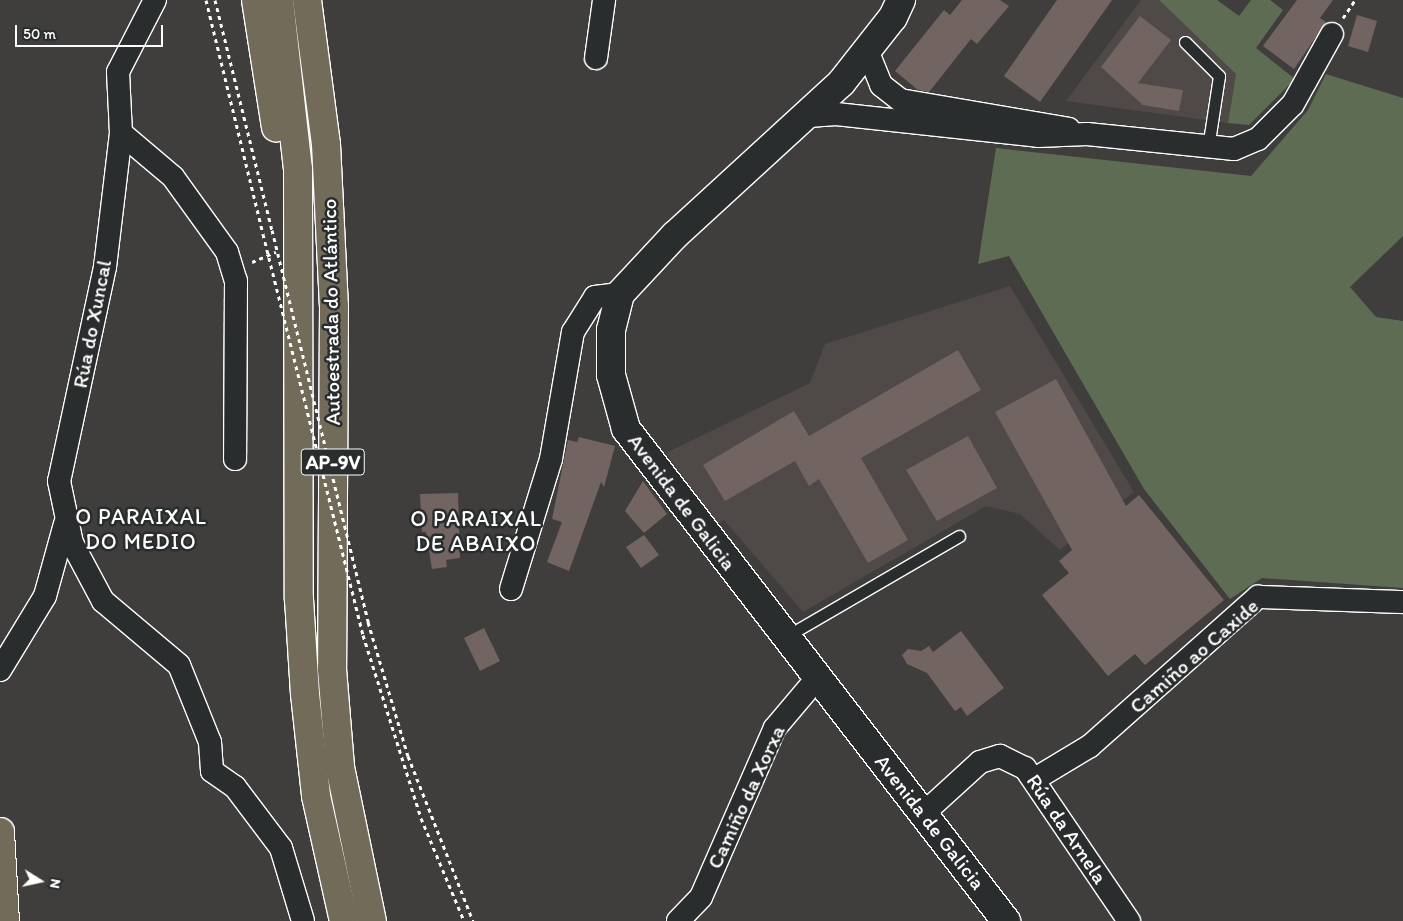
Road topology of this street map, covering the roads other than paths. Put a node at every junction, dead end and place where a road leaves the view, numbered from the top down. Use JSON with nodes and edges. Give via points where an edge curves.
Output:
{"nodes":[{"id":1,"x":155,"y":0,"type":"edge"},
{"id":2,"x":256,"y":0,"type":"edge"},
{"id":3,"x":279,"y":0,"type":"edge"},
{"id":4,"x":307,"y":0,"type":"edge"},
{"id":5,"x":327,"y":0,"type":"edge"},
{"id":6,"x":604,"y":0,"type":"edge"},
{"id":7,"x":902,"y":6,"type":"edge"},
{"id":8,"x":1332,"y":34,"type":"dead end"},
{"id":9,"x":1185,"y":42,"type":"dead end"},
{"id":10,"x":867,"y":50,"type":"junction"},
{"id":11,"x":596,"y":58,"type":"dead end"},
{"id":12,"x":809,"y":116,"type":"junction"},
{"id":13,"x":122,"y":133,"type":"junction"},
{"id":14,"x":1087,"y":134,"type":"junction"},
{"id":15,"x":326,"y":144,"type":"junction"},
{"id":16,"x":1208,"y":148,"type":"junction"},
{"id":17,"x":620,"y":294,"type":"junction"},
{"id":18,"x":300,"y":304,"type":"junction"},
{"id":19,"x":235,"y":459,"type":"dead end"},
{"id":20,"x":66,"y":513,"type":"junction"},
{"id":21,"x":960,"y":536,"type":"dead end"},
{"id":22,"x":511,"y":590,"type":"dead end"},
{"id":23,"x":1403,"y":602,"type":"edge"},
{"id":24,"x":787,"y":636,"type":"junction"},
{"id":25,"x":0,"y":670,"type":"edge"},
{"id":26,"x":818,"y":676,"type":"junction"},
{"id":27,"x":1036,"y":779,"type":"junction"},
{"id":28,"x":923,"y":814,"type":"junction"},
{"id":29,"x":0,"y":832,"type":"edge"},
{"id":30,"x":5,"y":921,"type":"edge"},
{"id":31,"x":303,"y":921,"type":"edge"},
{"id":32,"x":344,"y":921,"type":"edge"},
{"id":33,"x":372,"y":921,"type":"edge"},
{"id":34,"x":678,"y":921,"type":"edge"},
{"id":35,"x":1006,"y":921,"type":"edge"},
{"id":36,"x":1129,"y":921,"type":"edge"}],
"edges":[{"from":1,"to":13,"type":"street","name":"Rúa do Xuncal","via":[[118,72]]},
{"from":2,"to":18,"type":"highway","number":"AP-9V"},
{"from":3,"to":18,"type":"highway","name":"Autoestrada do Atlántico","number":"AP-9V","via":[[298,169]]},
{"from":4,"to":15,"type":"highway","name":"Autoestrada do Atlántico","number":"AP-9V"},
{"from":5,"to":15,"type":"highway","number":"AP-9V","via":[[331,50]]},
{"from":6,"to":11,"type":"street"},
{"from":7,"to":10,"type":"main road","name":"Avenida de Galicia"},
{"from":8,"to":16,"type":"street","via":[[1293,104],[1258,140],[1234,149]]},
{"from":9,"to":16,"type":"lane","via":[[1219,76]]},
{"from":10,"to":12,"type":"main road","name":"Avenida de Galicia"},
{"from":10,"to":14,"type":"street","via":[[881,85],[900,100],[1041,121]]},
{"from":12,"to":14,"type":"street","via":[[836,114],[1038,136]]},
{"from":12,"to":17,"type":"main road","name":"Avenida de Galicia","via":[[674,234]]},
{"from":13,"to":19,"type":"street","via":[[173,177],[228,252],[236,281]]},
{"from":13,"to":20,"type":"street","name":"Rúa do Xuncal","via":[[104,267],[59,481]]},
{"from":14,"to":16,"type":"street"},
{"from":15,"to":33,"type":"highway","name":"Autoestrada do Atlántico","number":"AP-9V","via":[[334,306],[332,669],[340,768]]},
{"from":17,"to":22,"type":"street","via":[[595,298],[573,332],[551,459]]},
{"from":17,"to":24,"type":"main road","name":"Avenida de Galicia","via":[[611,330],[612,375],[626,429]]},
{"from":18,"to":32,"type":"highway","name":"Autoestrada do Atlántico","number":"AP-9V","via":[[298,599],[316,796]]},
{"from":20,"to":25,"type":"street","name":"Rúa do Xuncal","via":[[54,574]]},
{"from":20,"to":31,"type":"street","name":"Rúa do Xuncal","via":[[72,543],[102,601],[178,665],[210,742],[212,771],[235,787],[281,848]]},
{"from":21,"to":24,"type":"lane"},
{"from":23,"to":27,"type":"street","name":"Camiño ao Caxide","via":[[1258,597],[1090,746]]},
{"from":24,"to":26,"type":"main road","name":"Avenida de Galicia"},
{"from":26,"to":28,"type":"main road","name":"Avenida de Galicia"},
{"from":26,"to":34,"type":"street","name":"Camiño da Xorxa","via":[[775,728],[701,897]]},
{"from":27,"to":28,"type":"street","name":"Rúa da Arnela","via":[[1000,756],[980,762]]},
{"from":27,"to":36,"type":"street","name":"Rúa da Arnela"},
{"from":28,"to":35,"type":"main road","name":"Avenida de Galicia"},
{"from":29,"to":30,"type":"highway"}]}
